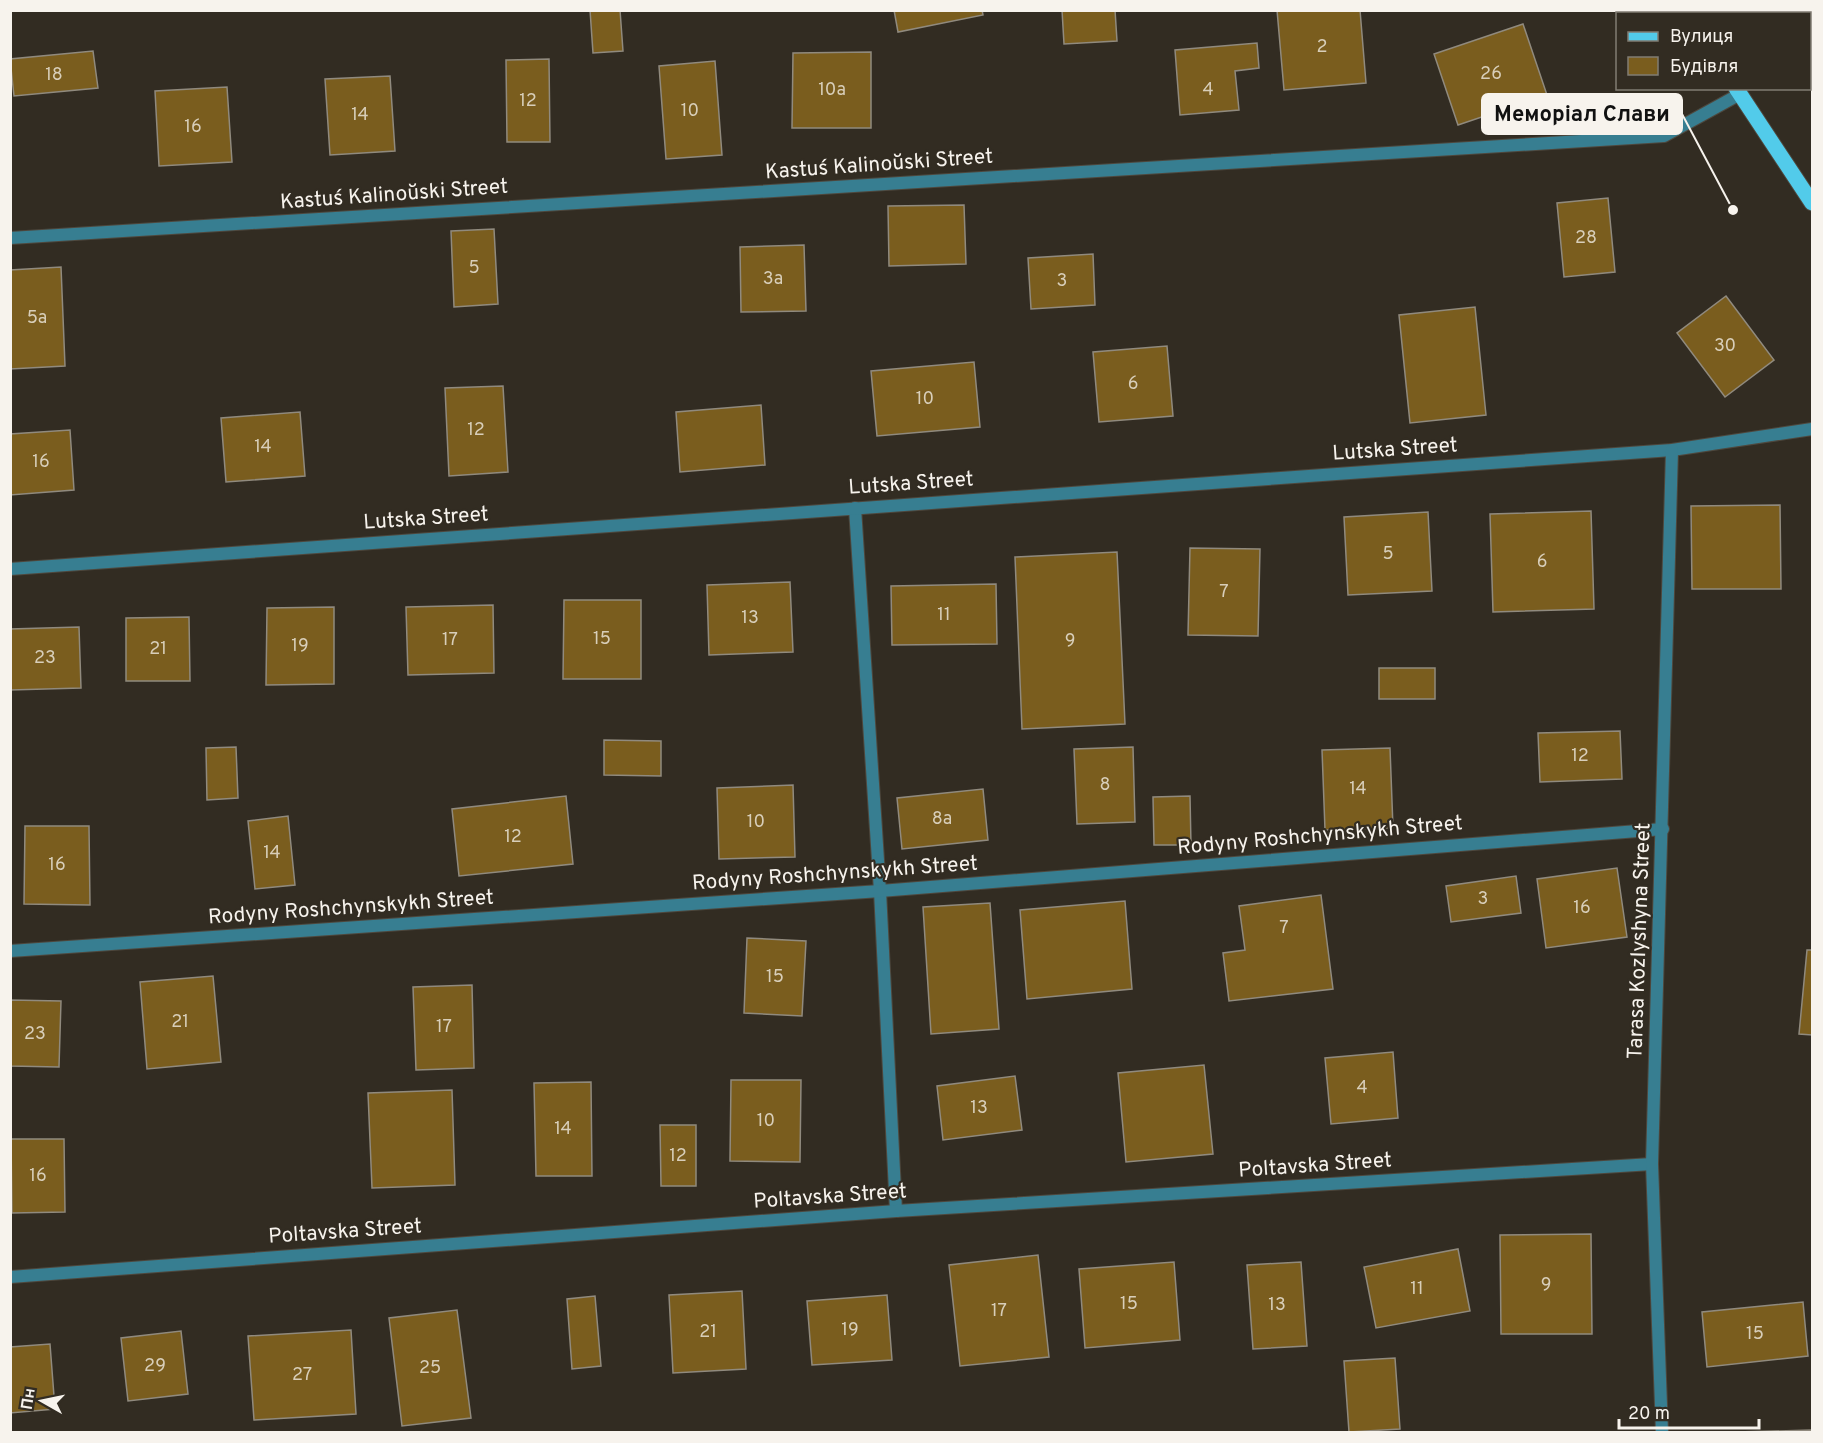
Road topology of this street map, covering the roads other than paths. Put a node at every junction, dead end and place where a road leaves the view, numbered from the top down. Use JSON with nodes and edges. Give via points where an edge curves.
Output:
{"nodes":[{"id":1,"x":1738,"y":91,"type":"edge"},
{"id":2,"x":1812,"y":203,"type":"edge"},
{"id":3,"x":10,"y":238,"type":"edge"},
{"id":4,"x":1812,"y":429,"type":"edge"},
{"id":5,"x":1672,"y":450,"type":"junction"},
{"id":6,"x":855,"y":508,"type":"junction"},
{"id":7,"x":10,"y":569,"type":"edge"},
{"id":8,"x":1663,"y":829,"type":"junction"},
{"id":9,"x":880,"y":891,"type":"junction"},
{"id":10,"x":10,"y":951,"type":"edge"},
{"id":11,"x":1652,"y":1164,"type":"junction"},
{"id":12,"x":896,"y":1211,"type":"junction"},
{"id":13,"x":10,"y":1277,"type":"edge"},
{"id":14,"x":1662,"y":1432,"type":"edge"}],
"edges":[{"from":1,"to":2,"type":"main road"},
{"from":1,"to":3,"type":"street","name":"Kastuś Kalinoŭski Street","via":[[1665,136]]},
{"from":4,"to":5,"type":"street","name":"Lutska Street"},
{"from":5,"to":6,"type":"street","name":"Lutska Street"},
{"from":5,"to":8,"type":"street","name":"Tarasa Kozlyshyna Street"},
{"from":6,"to":7,"type":"street","name":"Lutska Street"},
{"from":6,"to":9,"type":"street"},
{"from":8,"to":9,"type":"street","name":"Rodyny Roshchynskykh Street"},
{"from":8,"to":11,"type":"street","name":"Tarasa Kozlyshyna Street"},
{"from":9,"to":10,"type":"street","name":"Rodyny Roshchynskykh Street"},
{"from":9,"to":12,"type":"street"},
{"from":11,"to":12,"type":"street","name":"Poltavska Street"},
{"from":11,"to":14,"type":"street","name":"Tarasa Kozlyshyna Street"},
{"from":12,"to":13,"type":"street","name":"Poltavska Street"}]}
